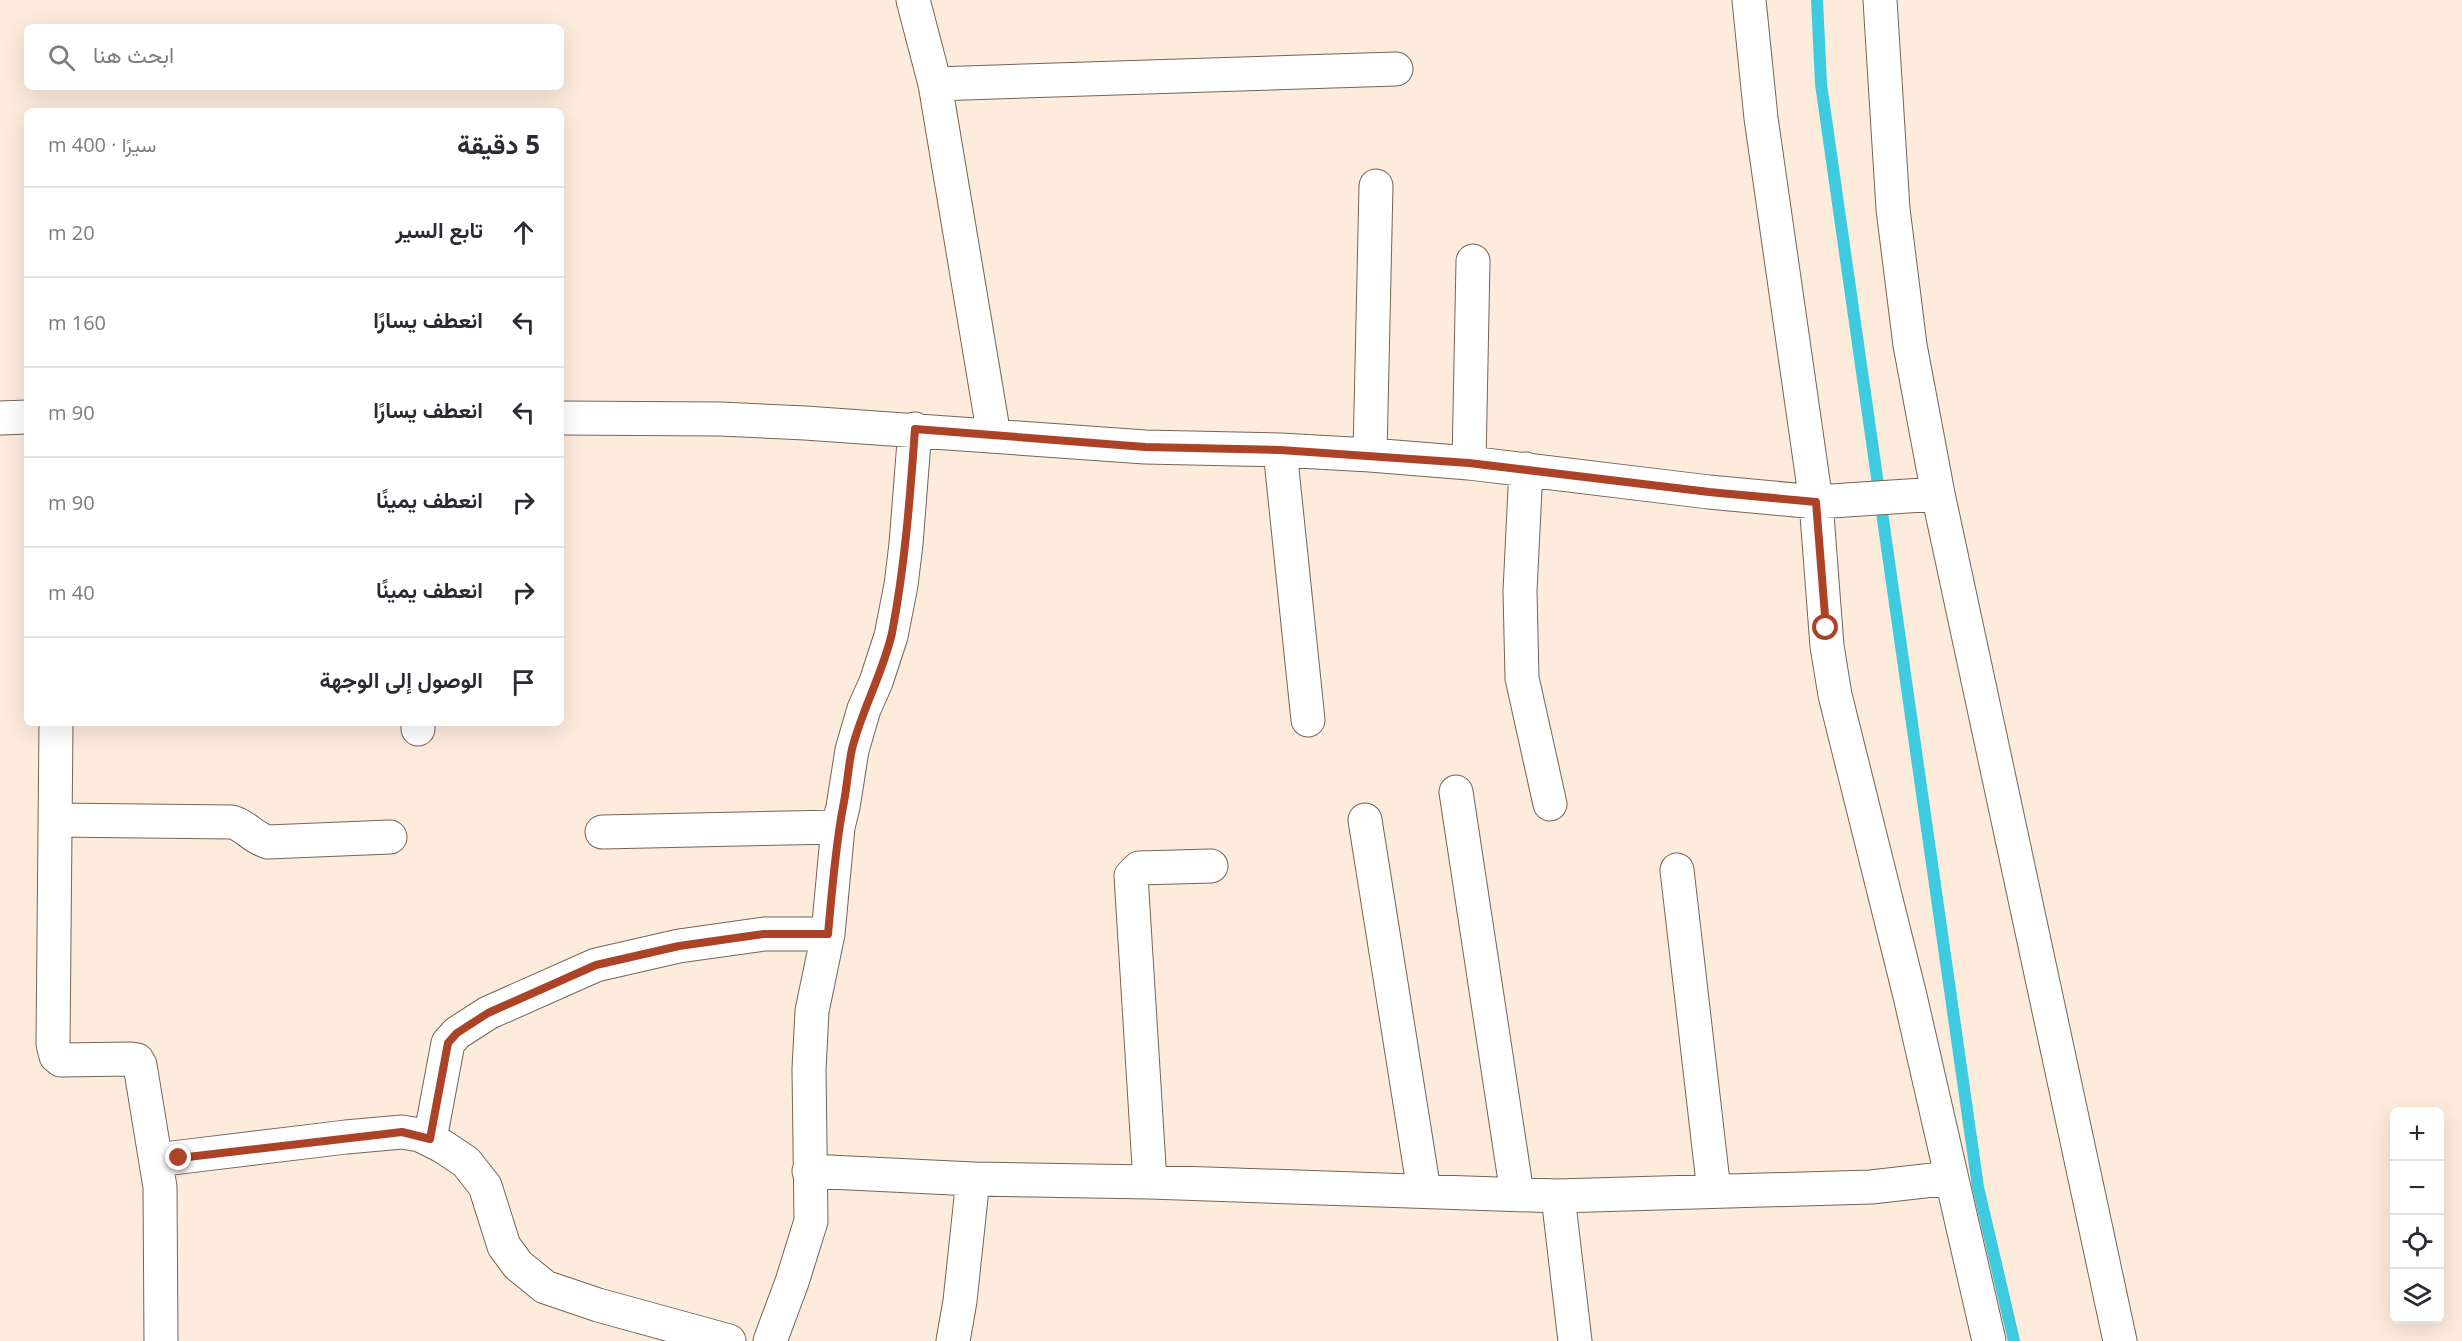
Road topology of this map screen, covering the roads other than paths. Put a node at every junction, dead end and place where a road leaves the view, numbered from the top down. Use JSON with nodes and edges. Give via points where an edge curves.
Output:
{"nodes":[{"id":1,"x":913,"y":0,"type":"edge"},
{"id":2,"x":1749,"y":0,"type":"edge"},
{"id":3,"x":1880,"y":0,"type":"edge"},
{"id":4,"x":1396,"y":69,"type":"dead end"},
{"id":5,"x":935,"y":84,"type":"junction"},
{"id":6,"x":1376,"y":186,"type":"dead end"},
{"id":7,"x":1473,"y":261,"type":"dead end"},
{"id":8,"x":24,"y":417,"type":"edge"},
{"id":9,"x":0,"y":418,"type":"edge"},
{"id":10,"x":564,"y":418,"type":"edge"},
{"id":11,"x":915,"y":429,"type":"junction"},
{"id":12,"x":994,"y":436,"type":"junction"},
{"id":13,"x":1280,"y":450,"type":"junction"},
{"id":14,"x":1370,"y":455,"type":"junction"},
{"id":15,"x":1469,"y":463,"type":"junction"},
{"id":16,"x":1526,"y":469,"type":"junction"},
{"id":17,"x":1927,"y":494,"type":"junction"},
{"id":18,"x":1823,"y":502,"type":"junction"},
{"id":19,"x":1308,"y":720,"type":"dead end"},
{"id":20,"x":56,"y":726,"type":"edge"},
{"id":21,"x":1456,"y":792,"type":"dead end"},
{"id":22,"x":1550,"y":804,"type":"dead end"},
{"id":23,"x":55,"y":820,"type":"junction"},
{"id":24,"x":1365,"y":820,"type":"dead end"},
{"id":25,"x":838,"y":827,"type":"junction"},
{"id":26,"x":602,"y":832,"type":"dead end"},
{"id":27,"x":390,"y":837,"type":"dead end"},
{"id":28,"x":1211,"y":866,"type":"dead end"},
{"id":29,"x":1677,"y":870,"type":"dead end"},
{"id":30,"x":828,"y":934,"type":"junction"},
{"id":31,"x":430,"y":1139,"type":"junction"},
{"id":32,"x":156,"y":1160,"type":"junction"},
{"id":33,"x":809,"y":1171,"type":"junction"},
{"id":34,"x":1951,"y":1178,"type":"junction"},
{"id":35,"x":973,"y":1179,"type":"junction"},
{"id":36,"x":1150,"y":1182,"type":"junction"},
{"id":37,"x":1424,"y":1191,"type":"junction"},
{"id":38,"x":1714,"y":1191,"type":"junction"},
{"id":39,"x":1517,"y":1194,"type":"junction"},
{"id":40,"x":1558,"y":1196,"type":"junction"},
{"id":41,"x":161,"y":1341,"type":"edge"},
{"id":42,"x":729,"y":1341,"type":"edge"},
{"id":43,"x":770,"y":1341,"type":"edge"},
{"id":44,"x":953,"y":1341,"type":"edge"},
{"id":45,"x":1575,"y":1341,"type":"edge"},
{"id":46,"x":1989,"y":1341,"type":"edge"},
{"id":47,"x":2120,"y":1341,"type":"edge"}],
"edges":[{"from":1,"to":5,"type":"street"},
{"from":2,"to":18,"type":"street","via":[[1761,118]]},
{"from":3,"to":17,"type":"street","via":[[1893,210]]},
{"from":4,"to":5,"type":"street"},
{"from":5,"to":12,"type":"street"},
{"from":6,"to":14,"type":"street"},
{"from":7,"to":15,"type":"street"},
{"from":8,"to":9,"type":"street"},
{"from":10,"to":11,"type":"street","via":[[720,419]]},
{"from":11,"to":12,"type":"street"},
{"from":11,"to":25,"type":"street","via":[[901,585],[891,636],[852,750]]},
{"from":12,"to":13,"type":"street","via":[[1145,447]]},
{"from":13,"to":14,"type":"street"},
{"from":13,"to":19,"type":"street"},
{"from":14,"to":15,"type":"street"},
{"from":15,"to":16,"type":"street"},
{"from":16,"to":18,"type":"street"},
{"from":16,"to":22,"type":"street","via":[[1520,591],[1522,678]]},
{"from":17,"to":18,"type":"street"},
{"from":17,"to":47,"type":"street"},
{"from":18,"to":34,"type":"street","via":[[1827,646],[1835,695]]},
{"from":20,"to":23,"type":"street"},
{"from":21,"to":39,"type":"street"},
{"from":23,"to":27,"type":"street","via":[[237,822],[253,836],[268,842]]},
{"from":23,"to":32,"type":"street","via":[[52,998],[56,1056],[67,1061],[137,1060]]},
{"from":24,"to":37,"type":"street"},
{"from":25,"to":26,"type":"street"},
{"from":25,"to":30,"type":"street"},
{"from":28,"to":36,"type":"street","via":[[1139,868],[1131,876]]},
{"from":29,"to":38,"type":"street"},
{"from":30,"to":31,"type":"street","via":[[764,934],[596,965],[488,1013],[448,1043]]},
{"from":30,"to":33,"type":"street","via":[[812,1011]]},
{"from":31,"to":32,"type":"street","via":[[402,1132]]},
{"from":31,"to":42,"type":"street","via":[[466,1162],[485,1186],[504,1246],[518,1265],[544,1287]]},
{"from":32,"to":41,"type":"street","via":[[160,1187]]},
{"from":33,"to":35,"type":"street"},
{"from":33,"to":43,"type":"street","via":[[811,1221]]},
{"from":34,"to":38,"type":"street","via":[[1871,1187]]},
{"from":34,"to":46,"type":"street"},
{"from":35,"to":36,"type":"street"},
{"from":35,"to":44,"type":"street"},
{"from":36,"to":37,"type":"street"},
{"from":37,"to":39,"type":"street"},
{"from":38,"to":40,"type":"street"},
{"from":39,"to":40,"type":"street"},
{"from":40,"to":45,"type":"street"}]}
